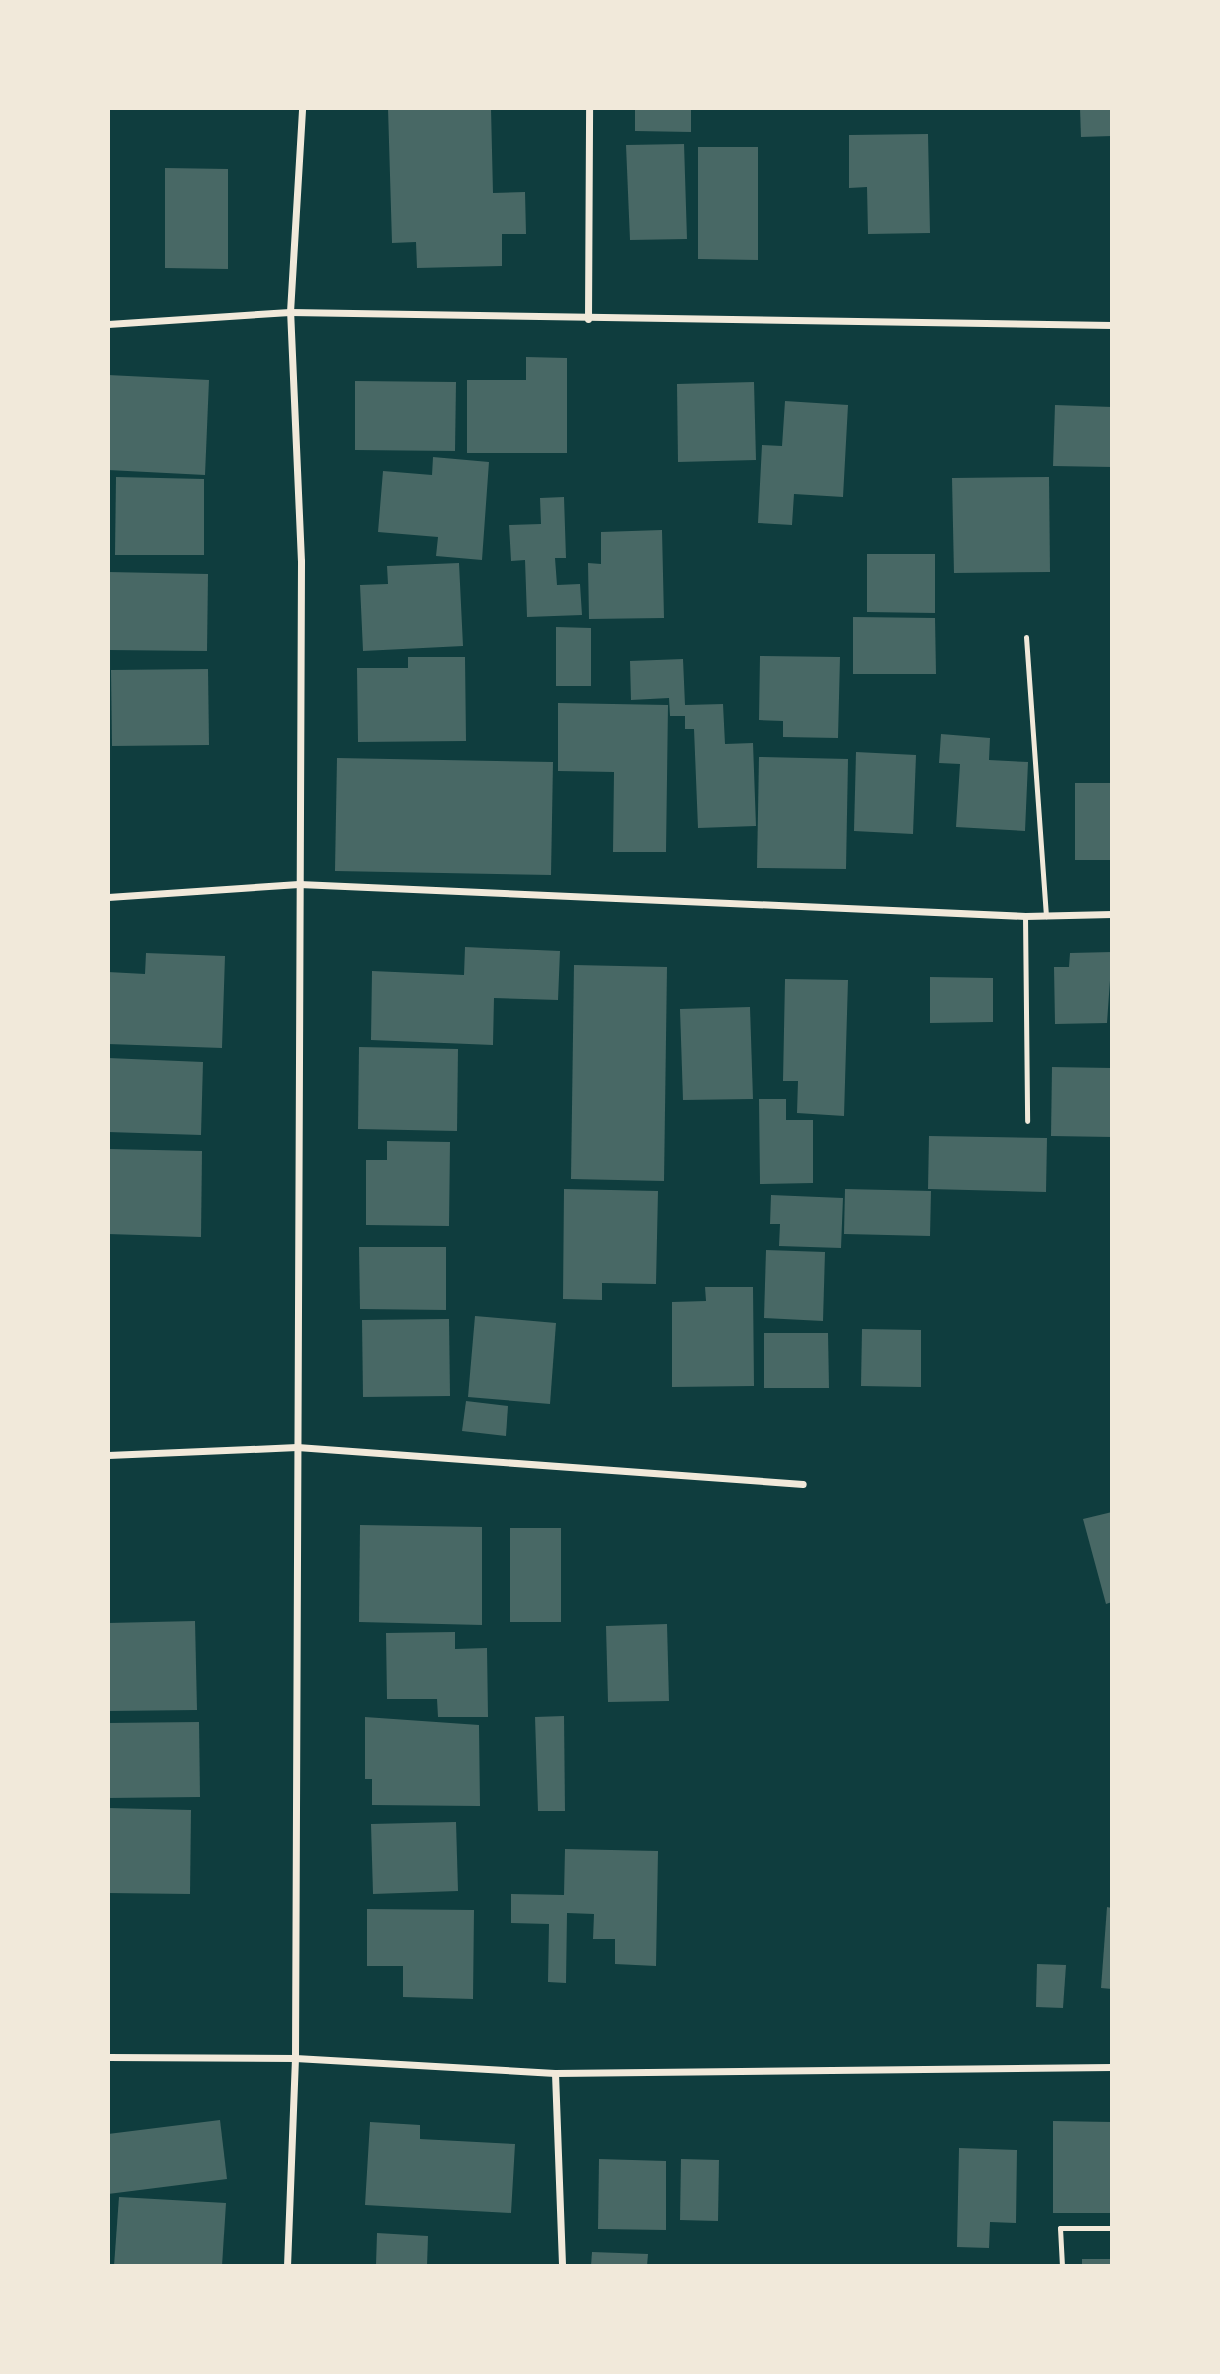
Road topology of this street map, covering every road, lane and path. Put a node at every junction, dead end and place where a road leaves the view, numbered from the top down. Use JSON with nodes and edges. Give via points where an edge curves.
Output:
{"nodes":[{"id":1,"x":302,"y":108,"type":"edge"},
{"id":2,"x":589,"y":108,"type":"edge"},
{"id":3,"x":290,"y":312,"type":"junction"},
{"id":4,"x":588,"y":319,"type":"junction"},
{"id":5,"x":108,"y":324,"type":"edge"},
{"id":6,"x":1111,"y":325,"type":"edge"},
{"id":7,"x":1026,"y":637,"type":"dead end"},
{"id":8,"x":299,"y":884,"type":"junction"},
{"id":9,"x":108,"y":897,"type":"edge"},
{"id":10,"x":1111,"y":914,"type":"edge"},
{"id":11,"x":1025,"y":916,"type":"junction"},
{"id":12,"x":1046,"y":916,"type":"junction"},
{"id":13,"x":1027,"y":1121,"type":"dead end"},
{"id":14,"x":297,"y":1447,"type":"junction"},
{"id":15,"x":108,"y":1455,"type":"edge"},
{"id":16,"x":803,"y":1484,"type":"dead end"},
{"id":17,"x":108,"y":2057,"type":"edge"},
{"id":18,"x":295,"y":2058,"type":"junction"},
{"id":19,"x":1111,"y":2067,"type":"edge"},
{"id":20,"x":555,"y":2073,"type":"junction"},
{"id":21,"x":1111,"y":2228,"type":"edge"},
{"id":22,"x":287,"y":2266,"type":"edge"},
{"id":23,"x":562,"y":2266,"type":"edge"},
{"id":24,"x":1062,"y":2266,"type":"edge"}],
"edges":[{"from":1,"to":3,"type":"street"},
{"from":2,"to":4,"type":"street"},
{"from":3,"to":4,"type":"street"},
{"from":3,"to":5,"type":"street"},
{"from":3,"to":8,"type":"street","via":[[301,561]]},
{"from":4,"to":6,"type":"street"},
{"from":7,"to":12,"type":"lane"},
{"from":8,"to":9,"type":"street"},
{"from":8,"to":11,"type":"street"},
{"from":8,"to":14,"type":"street"},
{"from":10,"to":12,"type":"street"},
{"from":11,"to":12,"type":"street"},
{"from":11,"to":13,"type":"lane"},
{"from":14,"to":15,"type":"street"},
{"from":14,"to":16,"type":"street"},
{"from":14,"to":18,"type":"street"},
{"from":17,"to":18,"type":"street"},
{"from":18,"to":20,"type":"street"},
{"from":18,"to":22,"type":"street"},
{"from":19,"to":20,"type":"street"},
{"from":20,"to":23,"type":"street"},
{"from":21,"to":24,"type":"lane","via":[[1060,2228]]}]}
